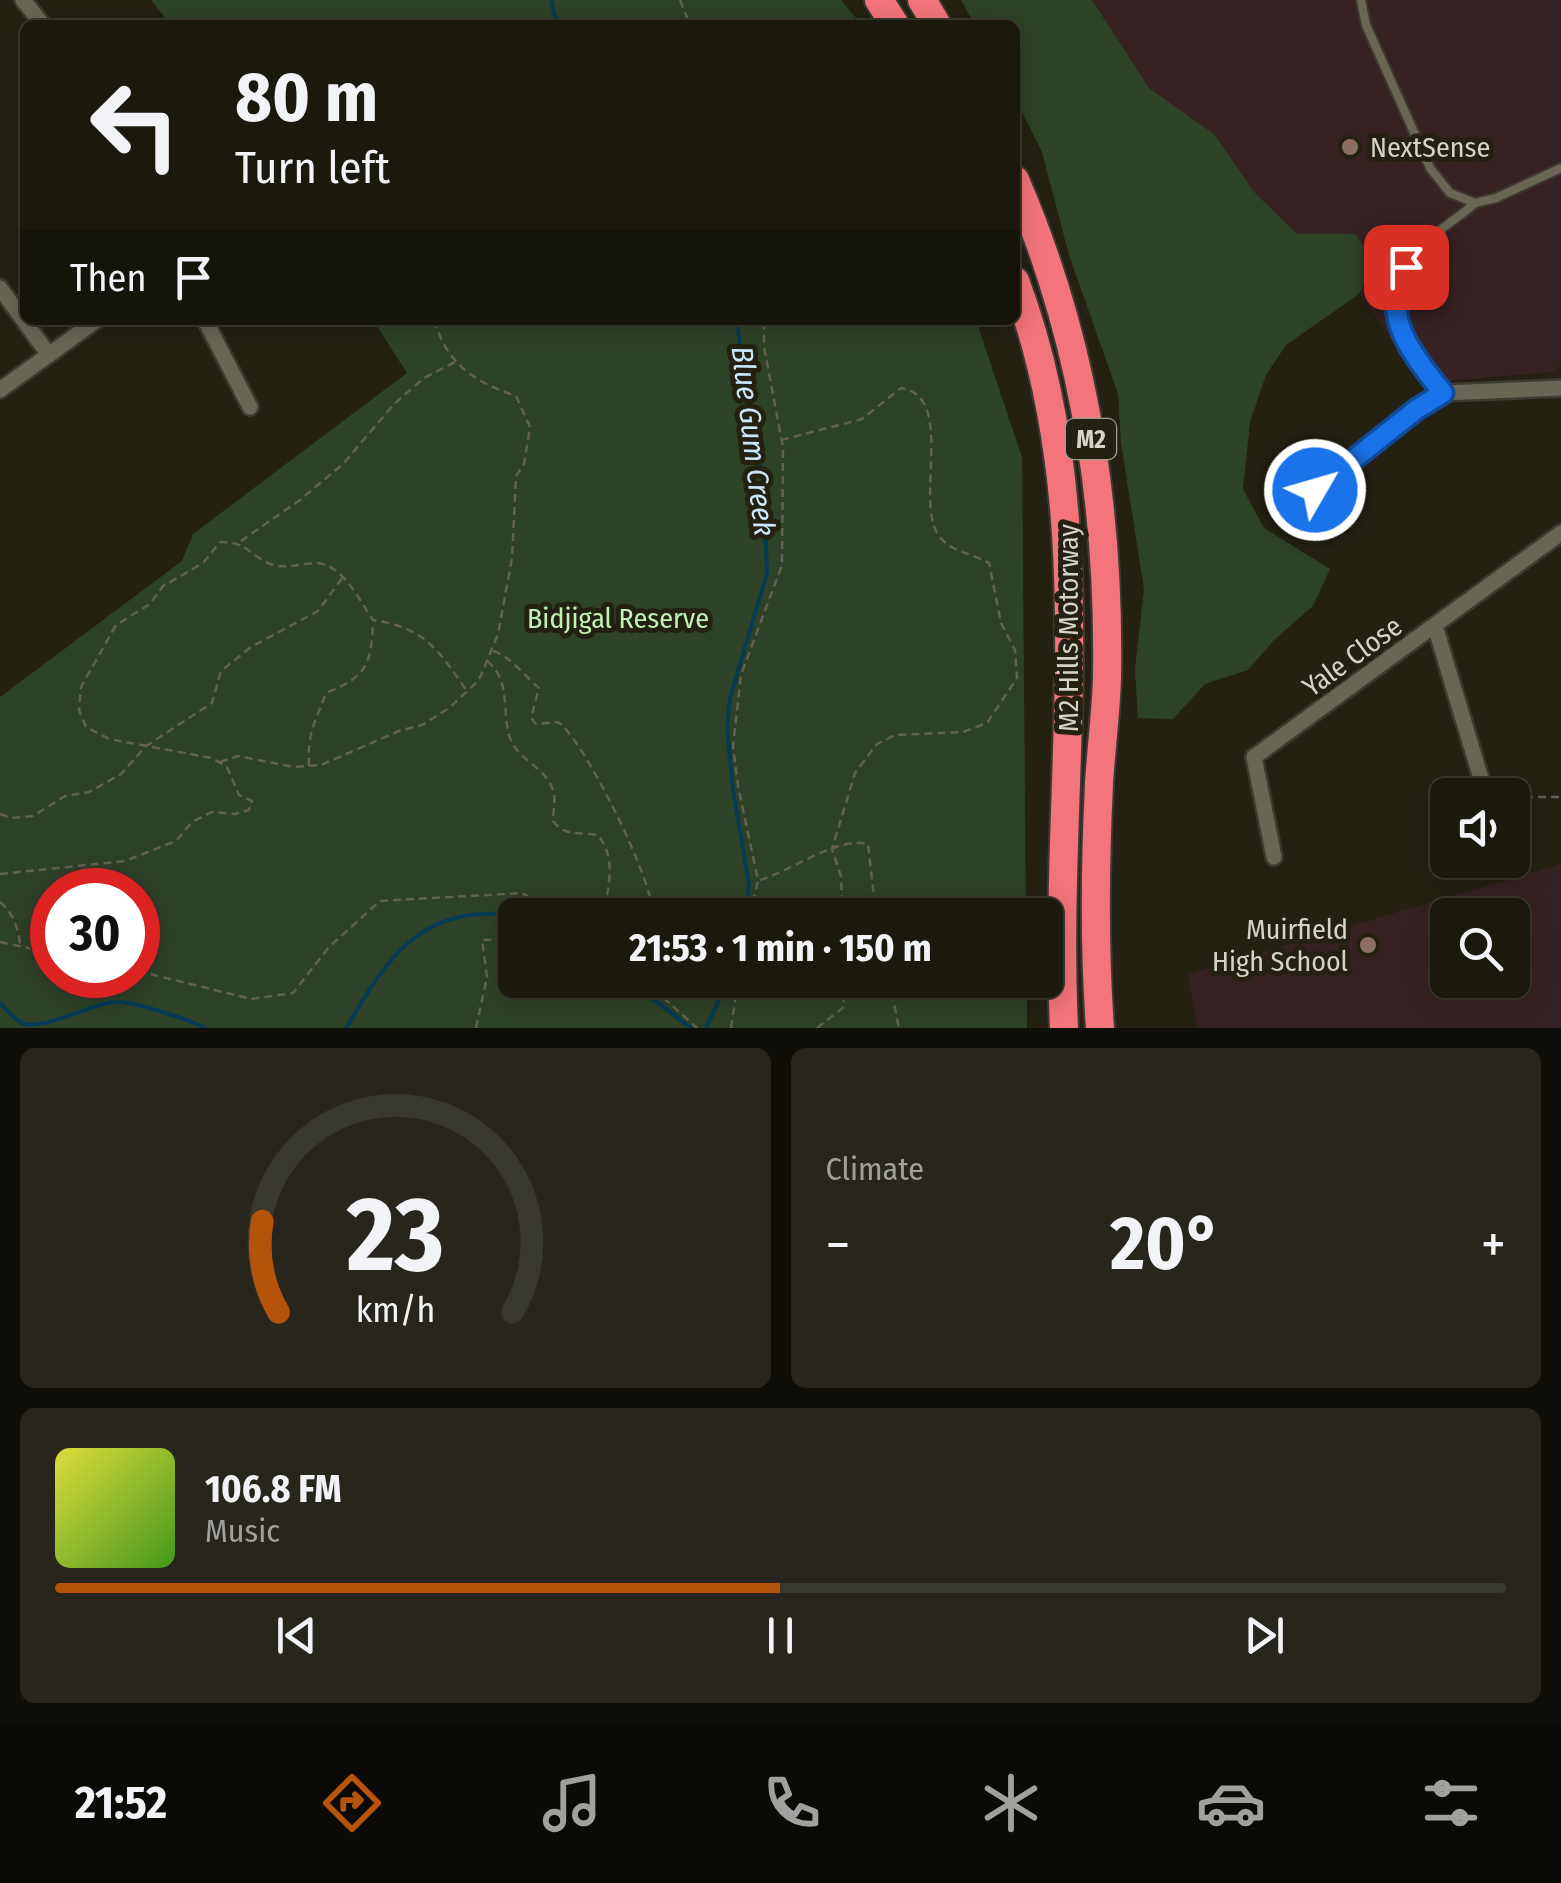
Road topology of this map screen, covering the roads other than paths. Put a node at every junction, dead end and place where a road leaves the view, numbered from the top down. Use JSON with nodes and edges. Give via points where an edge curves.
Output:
{"nodes":[{"id":1,"x":24,"y":0,"type":"edge"},
{"id":2,"x":1361,"y":0,"type":"edge"},
{"id":3,"x":39,"y":20,"type":"edge"},
{"id":4,"x":1561,"y":168,"type":"edge"},
{"id":5,"x":1020,"y":194,"type":"edge"},
{"id":6,"x":1475,"y":202,"type":"junction"},
{"id":7,"x":0,"y":288,"type":"edge"},
{"id":8,"x":1020,"y":297,"type":"edge"},
{"id":9,"x":20,"y":315,"type":"edge"},
{"id":10,"x":27,"y":325,"type":"edge"},
{"id":11,"x":90,"y":325,"type":"edge"},
{"id":12,"x":208,"y":325,"type":"edge"},
{"id":13,"x":49,"y":355,"type":"junction"},
{"id":14,"x":1561,"y":388,"type":"edge"},
{"id":15,"x":0,"y":390,"type":"edge"},
{"id":16,"x":1443,"y":393,"type":"junction"},
{"id":17,"x":250,"y":408,"type":"dead end"},
{"id":18,"x":1315,"y":490,"type":"dead end"},
{"id":19,"x":1561,"y":533,"type":"edge"},
{"id":20,"x":1435,"y":626,"type":"junction"},
{"id":21,"x":1481,"y":778,"type":"edge"},
{"id":22,"x":1274,"y":857,"type":"dead end"},
{"id":23,"x":1064,"y":1028,"type":"edge"},
{"id":24,"x":1100,"y":1028,"type":"edge"}],
"edges":[{"from":1,"to":3,"type":"street"},
{"from":2,"to":6,"type":"lane","via":[[1430,168],[1450,193]]},
{"from":4,"to":6,"type":"lane"},
{"from":5,"to":24,"type":"highway","name":"M2 Hills Motorway","number":"M2","via":[[1056,291],[1090,433],[1100,508],[1106,595]]},
{"from":6,"to":16,"type":"lane","via":[[1406,267],[1396,297],[1398,324]]},
{"from":7,"to":9,"type":"street"},
{"from":8,"to":23,"type":"highway","name":"M2 Hills Motorway","number":"M2","via":[[1052,423],[1066,520]]},
{"from":10,"to":13,"type":"street"},
{"from":11,"to":13,"type":"street"},
{"from":12,"to":17,"type":"street"},
{"from":13,"to":15,"type":"street"},
{"from":14,"to":16,"type":"street"},
{"from":16,"to":18,"type":"street"},
{"from":19,"to":20,"type":"street","name":"Yale Close"},
{"from":20,"to":21,"type":"street"},
{"from":20,"to":22,"type":"street","name":"Yale Close","via":[[1254,757]]}]}
